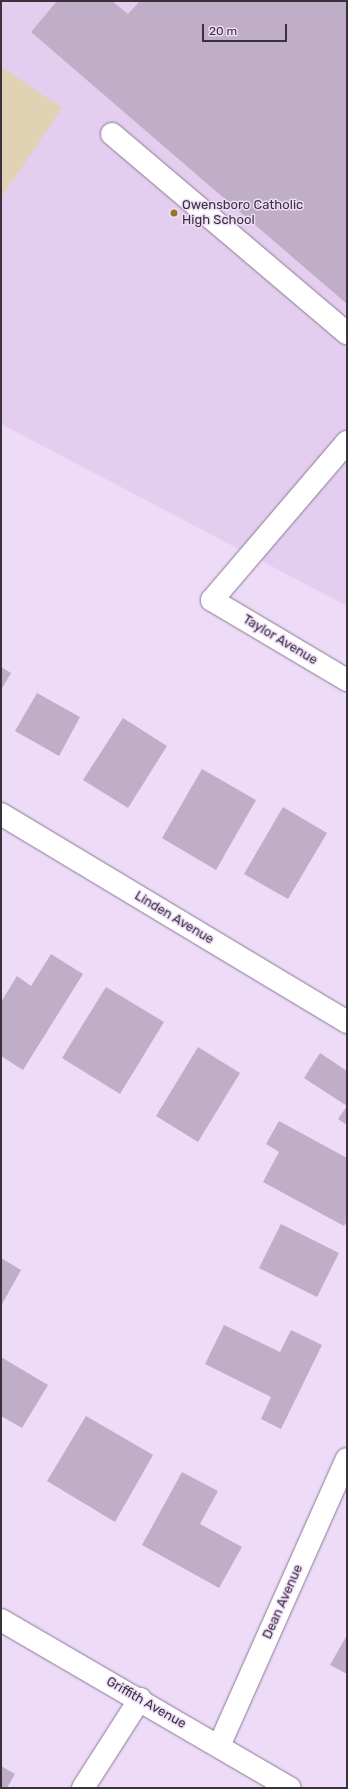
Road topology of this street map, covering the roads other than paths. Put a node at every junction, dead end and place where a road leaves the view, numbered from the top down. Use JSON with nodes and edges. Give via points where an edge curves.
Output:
{"nodes":[{"id":1,"x":112,"y":134,"type":"dead end"},
{"id":2,"x":347,"y":333,"type":"edge"},
{"id":3,"x":347,"y":442,"type":"edge"},
{"id":4,"x":347,"y":680,"type":"edge"},
{"id":5,"x":1,"y":814,"type":"edge"},
{"id":6,"x":347,"y":1022,"type":"edge"},
{"id":7,"x":347,"y":1459,"type":"edge"},
{"id":8,"x":1,"y":1620,"type":"edge"},
{"id":9,"x":140,"y":1700,"type":"junction"},
{"id":10,"x":219,"y":1746,"type":"junction"},
{"id":11,"x":83,"y":1788,"type":"edge"},
{"id":12,"x":290,"y":1788,"type":"edge"}],
"edges":[{"from":1,"to":2,"type":"street"},
{"from":3,"to":4,"type":"street","name":"Taylor Avenue","via":[[212,600]]},
{"from":5,"to":6,"type":"street","name":"Linden Avenue"},
{"from":7,"to":10,"type":"street","name":"Dean Avenue"},
{"from":8,"to":9,"type":"street","name":"Griffith Avenue"},
{"from":9,"to":10,"type":"street","name":"Griffith Avenue"},
{"from":9,"to":11,"type":"street"},
{"from":10,"to":12,"type":"street","name":"Griffith Avenue"}]}
